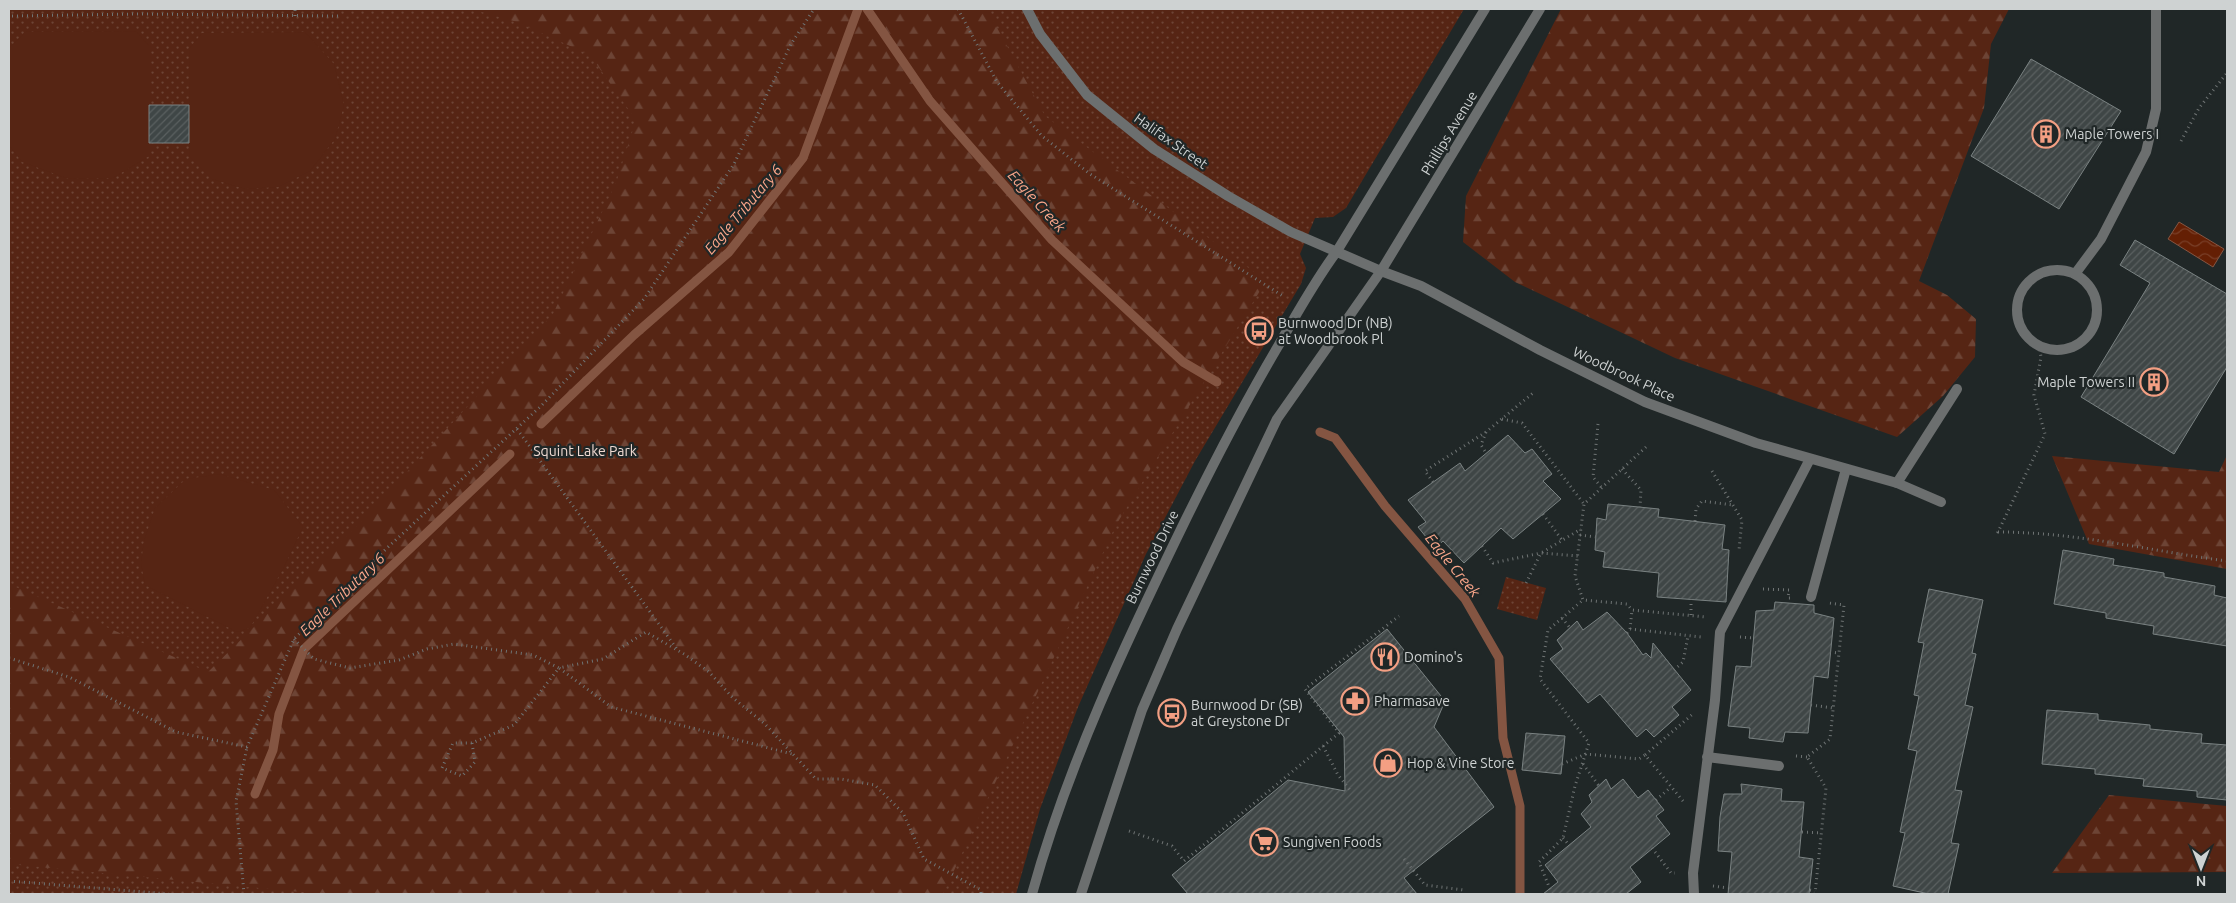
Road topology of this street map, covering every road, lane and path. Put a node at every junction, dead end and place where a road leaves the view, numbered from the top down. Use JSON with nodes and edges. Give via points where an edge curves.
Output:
{"nodes":[{"id":1,"x":295,"y":9,"type":"edge"},
{"id":2,"x":814,"y":9,"type":"edge"},
{"id":3,"x":958,"y":9,"type":"edge"},
{"id":4,"x":1027,"y":9,"type":"edge"},
{"id":5,"x":1485,"y":9,"type":"edge"},
{"id":6,"x":1540,"y":9,"type":"edge"},
{"id":7,"x":2156,"y":9,"type":"edge"},
{"id":8,"x":12,"y":16,"type":"dead end"},
{"id":9,"x":295,"y":16,"type":"junction"},
{"id":10,"x":339,"y":16,"type":"dead end"},
{"id":11,"x":2227,"y":73,"type":"edge"},
{"id":12,"x":2181,"y":142,"type":"dead end"},
{"id":13,"x":1336,"y":251,"type":"junction"},
{"id":14,"x":1381,"y":271,"type":"junction"},
{"id":15,"x":2075,"y":274,"type":"junction"},
{"id":16,"x":1283,"y":296,"type":"dead end"},
{"id":17,"x":2039,"y":345,"type":"junction"},
{"id":18,"x":1957,"y":388,"type":"dead end"},
{"id":19,"x":1532,"y":393,"type":"dead end"},
{"id":20,"x":1502,"y":418,"type":"junction"},
{"id":21,"x":1598,"y":424,"type":"dead end"},
{"id":22,"x":517,"y":429,"type":"junction"},
{"id":23,"x":1486,"y":432,"type":"junction"},
{"id":24,"x":1646,"y":447,"type":"dead end"},
{"id":25,"x":1486,"y":453,"type":"dead end"},
{"id":26,"x":1810,"y":459,"type":"junction"},
{"id":27,"x":1622,"y":469,"type":"junction"},
{"id":28,"x":1846,"y":469,"type":"junction"},
{"id":29,"x":1712,"y":470,"type":"dead end"},
{"id":30,"x":1433,"y":482,"type":"dead end"},
{"id":31,"x":1897,"y":483,"type":"junction"},
{"id":32,"x":1602,"y":488,"type":"junction"},
{"id":33,"x":1941,"y":502,"type":"dead end"},
{"id":34,"x":1584,"y":504,"type":"junction"},
{"id":35,"x":1733,"y":505,"type":"junction"},
{"id":36,"x":1640,"y":507,"type":"dead end"},
{"id":37,"x":1543,"y":514,"type":"dead end"},
{"id":38,"x":1695,"y":521,"type":"dead end"},
{"id":39,"x":1581,"y":528,"type":"junction"},
{"id":40,"x":1580,"y":535,"type":"junction"},
{"id":41,"x":1596,"y":537,"type":"dead end"},
{"id":42,"x":1562,"y":540,"type":"junction"},
{"id":43,"x":1482,"y":546,"type":"dead end"},
{"id":44,"x":1541,"y":553,"type":"junction"},
{"id":45,"x":1578,"y":556,"type":"junction"},
{"id":46,"x":1738,"y":558,"type":"dead end"},
{"id":47,"x":2227,"y":561,"type":"edge"},
{"id":48,"x":1526,"y":583,"type":"dead end"},
{"id":49,"x":1743,"y":588,"type":"junction"},
{"id":50,"x":1811,"y":597,"type":"dead end"},
{"id":51,"x":1800,"y":599,"type":"dead end"},
{"id":52,"x":1583,"y":600,"type":"junction"},
{"id":53,"x":1692,"y":600,"type":"dead end"},
{"id":54,"x":1826,"y":602,"type":"dead end"},
{"id":55,"x":1632,"y":610,"type":"junction"},
{"id":56,"x":1691,"y":615,"type":"junction"},
{"id":57,"x":1399,"y":616,"type":"dead end"},
{"id":58,"x":1562,"y":618,"type":"junction"},
{"id":59,"x":1727,"y":618,"type":"junction"},
{"id":60,"x":1570,"y":628,"type":"dead end"},
{"id":61,"x":1630,"y":628,"type":"junction"},
{"id":62,"x":1627,"y":633,"type":"dead end"},
{"id":63,"x":1688,"y":636,"type":"junction"},
{"id":64,"x":294,"y":639,"type":"junction"},
{"id":65,"x":1719,"y":640,"type":"junction"},
{"id":66,"x":678,"y":651,"type":"junction"},
{"id":67,"x":1830,"y":652,"type":"dead end"},
{"id":68,"x":1839,"y":653,"type":"junction"},
{"id":69,"x":9,"y":658,"type":"edge"},
{"id":70,"x":559,"y":668,"type":"junction"},
{"id":71,"x":1674,"y":670,"type":"dead end"},
{"id":72,"x":1715,"y":696,"type":"junction"},
{"id":73,"x":1811,"y":705,"type":"dead end"},
{"id":74,"x":1834,"y":708,"type":"junction"},
{"id":75,"x":472,"y":743,"type":"junction"},
{"id":76,"x":1323,"y":746,"type":"junction"},
{"id":77,"x":247,"y":747,"type":"junction"},
{"id":78,"x":793,"y":754,"type":"junction"},
{"id":79,"x":1586,"y":754,"type":"junction"},
{"id":80,"x":1645,"y":755,"type":"junction"},
{"id":81,"x":1707,"y":758,"type":"junction"},
{"id":82,"x":1562,"y":764,"type":"dead end"},
{"id":83,"x":1582,"y":764,"type":"junction"},
{"id":84,"x":1779,"y":766,"type":"dead end"},
{"id":85,"x":1599,"y":786,"type":"dead end"},
{"id":86,"x":1671,"y":786,"type":"junction"},
{"id":87,"x":1350,"y":790,"type":"dead end"},
{"id":88,"x":1656,"y":800,"type":"dead end"},
{"id":89,"x":1698,"y":821,"type":"junction"},
{"id":90,"x":1129,"y":831,"type":"dead end"},
{"id":91,"x":1802,"y":832,"type":"dead end"},
{"id":92,"x":1821,"y":833,"type":"junction"},
{"id":93,"x":1563,"y":838,"type":"junction"},
{"id":94,"x":1569,"y":845,"type":"dead end"},
{"id":95,"x":1652,"y":848,"type":"dead end"},
{"id":96,"x":1404,"y":859,"type":"dead end"},
{"id":97,"x":1693,"y":873,"type":"junction"},
{"id":98,"x":9,"y":881,"type":"edge"},
{"id":99,"x":1464,"y":890,"type":"dead end"},
{"id":100,"x":1810,"y":890,"type":"dead end"},
{"id":101,"x":1815,"y":893,"type":"edge"},
{"id":102,"x":169,"y":894,"type":"edge"},
{"id":103,"x":244,"y":894,"type":"edge"},
{"id":104,"x":981,"y":894,"type":"edge"},
{"id":105,"x":1032,"y":894,"type":"edge"},
{"id":106,"x":1081,"y":894,"type":"edge"},
{"id":107,"x":1552,"y":894,"type":"edge"},
{"id":108,"x":1694,"y":894,"type":"edge"}],
"edges":[{"from":1,"to":9,"type":"path"},
{"from":2,"to":22,"type":"path","via":[[791,44],[734,164],[644,300]]},
{"from":3,"to":16,"type":"path","via":[[997,82],[1042,136],[1090,174]]},
{"from":4,"to":13,"type":"street","name":"Halifax Street","via":[[1040,34],[1087,95],[1147,143],[1283,228]]},
{"from":5,"to":13,"type":"street"},
{"from":6,"to":14,"type":"street","name":"Phillips Avenue"},
{"from":7,"to":15,"type":"street","via":[[2156,109],[2146,152],[2101,239]]},
{"from":8,"to":9,"type":"path"},
{"from":9,"to":10,"type":"path"},
{"from":11,"to":12,"type":"path","via":[[2199,108]]},
{"from":13,"to":14,"type":"street","name":"Woodbrook Place"},
{"from":13,"to":105,"type":"street","name":"Burnwood Drive","via":[[1246,402],[1142,610],[1094,716],[1054,822]]},
{"from":14,"to":26,"type":"street","name":"Woodbrook Place","via":[[1421,286],[1644,402]]},
{"from":14,"to":106,"type":"street","via":[[1277,419],[1255,462],[1142,710]]},
{"from":15,"to":17,"type":"street","via":[[2063,270],[2039,274],[2022,292],[2018,316],[2029,338]]},
{"from":15,"to":17,"type":"street","via":[[2093,291],[2097,303],[2093,328],[2076,345],[2064,349]]},
{"from":17,"to":47,"type":"path","via":[[2034,395],[2045,434],[1998,532],[2079,537]]},
{"from":18,"to":31,"type":"street"},
{"from":19,"to":20,"type":"path"},
{"from":20,"to":23,"type":"path"},
{"from":20,"to":34,"type":"path","via":[[1522,423]]},
{"from":21,"to":32,"type":"path","via":[[1593,477]]},
{"from":22,"to":64,"type":"path"},
{"from":22,"to":66,"type":"path"},
{"from":23,"to":25,"type":"path","via":[[1481,445]]},
{"from":23,"to":30,"type":"path","via":[[1425,471]]},
{"from":24,"to":27,"type":"path"},
{"from":26,"to":28,"type":"street","name":"Woodbrook Place"},
{"from":26,"to":49,"type":"street"},
{"from":27,"to":32,"type":"path"},
{"from":27,"to":36,"type":"path","via":[[1641,490]]},
{"from":28,"to":31,"type":"street","name":"Woodbrook Place"},
{"from":28,"to":50,"type":"street"},
{"from":29,"to":35,"type":"path"},
{"from":31,"to":33,"type":"street","name":"Woodbrook Place"},
{"from":32,"to":34,"type":"path"},
{"from":34,"to":39,"type":"path"},
{"from":35,"to":38,"type":"path","via":[[1702,502],[1696,508]]},
{"from":35,"to":46,"type":"path","via":[[1742,520]]},
{"from":37,"to":42,"type":"path"},
{"from":39,"to":40,"type":"path"},
{"from":39,"to":42,"type":"path"},
{"from":40,"to":41,"type":"path"},
{"from":40,"to":45,"type":"path"},
{"from":42,"to":44,"type":"path"},
{"from":43,"to":44,"type":"path","via":[[1493,563]]},
{"from":44,"to":45,"type":"path"},
{"from":44,"to":48,"type":"path"},
{"from":45,"to":52,"type":"path","via":[[1576,576]]},
{"from":49,"to":51,"type":"path","via":[[1789,590],[1788,598]]},
{"from":49,"to":59,"type":"street"},
{"from":52,"to":55,"type":"path","via":[[1627,604]]},
{"from":52,"to":58,"type":"path"},
{"from":53,"to":56,"type":"path"},
{"from":54,"to":68,"type":"path","via":[[1844,605]]},
{"from":55,"to":56,"type":"path"},
{"from":55,"to":61,"type":"path"},
{"from":56,"to":59,"type":"path"},
{"from":57,"to":76,"type":"path","via":[[1305,690],[1339,733]]},
{"from":58,"to":60,"type":"path"},
{"from":58,"to":79,"type":"path","via":[[1548,630],[1540,679],[1589,743]]},
{"from":59,"to":65,"type":"street"},
{"from":61,"to":62,"type":"path"},
{"from":61,"to":63,"type":"path"},
{"from":63,"to":65,"type":"path"},
{"from":63,"to":71,"type":"path","via":[[1684,662]]},
{"from":64,"to":70,"type":"path","via":[[314,658],[350,668],[399,660],[427,649],[454,644],[533,655]]},
{"from":64,"to":77,"type":"path"},
{"from":65,"to":72,"type":"street"},
{"from":66,"to":70,"type":"path","via":[[646,632],[603,658]]},
{"from":66,"to":78,"type":"path","via":[[709,672]]},
{"from":67,"to":68,"type":"path"},
{"from":68,"to":74,"type":"path"},
{"from":69,"to":77,"type":"path","via":[[69,677],[176,732]]},
{"from":70,"to":75,"type":"path","via":[[514,725]]},
{"from":70,"to":78,"type":"path","via":[[611,707]]},
{"from":72,"to":80,"type":"path"},
{"from":72,"to":81,"type":"street"},
{"from":73,"to":74,"type":"path"},
{"from":74,"to":92,"type":"path","via":[[1830,739],[1807,757],[1826,788]]},
{"from":75,"to":75,"type":"path","via":[[453,743],[442,768],[462,776],[475,762]]},
{"from":76,"to":87,"type":"path"},
{"from":76,"to":90,"type":"path","via":[[1184,861],[1172,846]]},
{"from":77,"to":103,"type":"path","via":[[236,801]]},
{"from":78,"to":104,"type":"path","via":[[816,778],[840,778],[875,785],[903,813],[924,859],[981,890]]},
{"from":79,"to":80,"type":"path","via":[[1639,759]]},
{"from":79,"to":82,"type":"path"},
{"from":79,"to":83,"type":"path"},
{"from":80,"to":86,"type":"path"},
{"from":81,"to":84,"type":"street"},
{"from":81,"to":89,"type":"street"},
{"from":83,"to":85,"type":"path"},
{"from":83,"to":93,"type":"path"},
{"from":86,"to":88,"type":"path"},
{"from":86,"to":89,"type":"path"},
{"from":89,"to":97,"type":"street"},
{"from":91,"to":92,"type":"path"},
{"from":92,"to":101,"type":"path"},
{"from":93,"to":94,"type":"path"},
{"from":93,"to":107,"type":"path","via":[[1539,862]]},
{"from":95,"to":97,"type":"path","via":[[1671,873]]},
{"from":96,"to":99,"type":"path","via":[[1425,885]]},
{"from":97,"to":108,"type":"street"},
{"from":98,"to":102,"type":"path"},
{"from":100,"to":101,"type":"path"}]}
